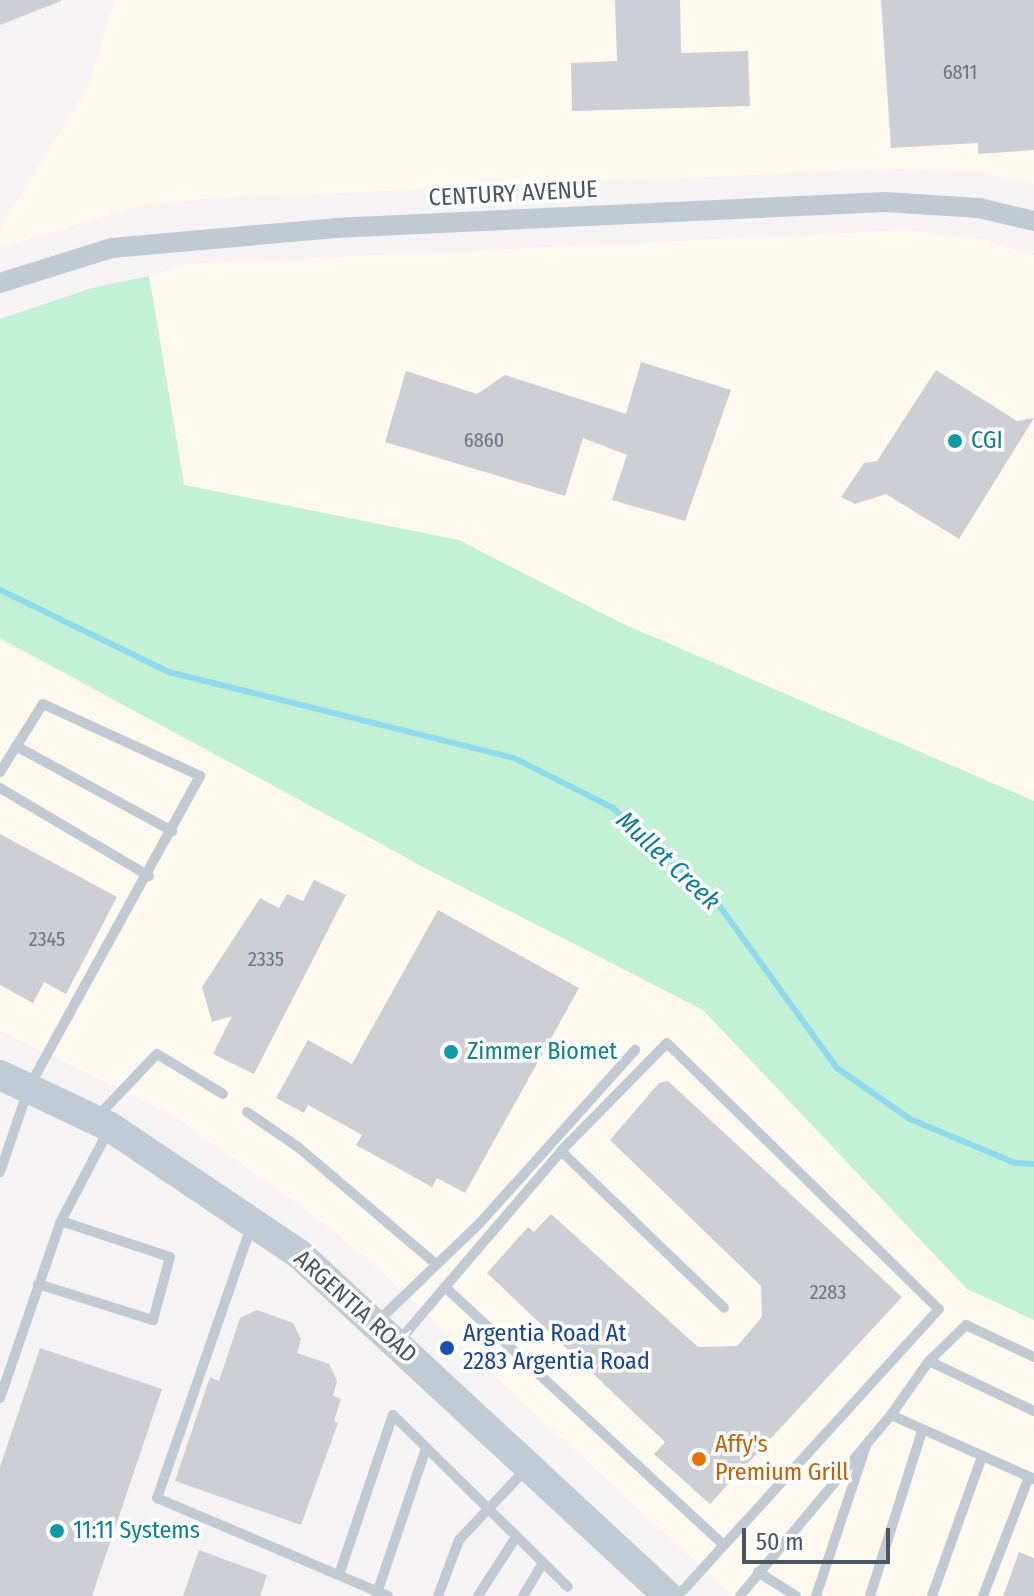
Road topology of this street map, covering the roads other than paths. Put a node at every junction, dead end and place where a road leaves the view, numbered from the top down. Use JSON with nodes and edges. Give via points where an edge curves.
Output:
{"nodes":[{"id":1,"x":1034,"y":221,"type":"edge"},
{"id":2,"x":0,"y":283,"type":"edge"},
{"id":3,"x":16,"y":746,"type":"junction"},
{"id":4,"x":0,"y":772,"type":"edge"},
{"id":5,"x":0,"y":788,"type":"edge"},
{"id":6,"x":172,"y":831,"type":"junction"},
{"id":7,"x":149,"y":876,"type":"junction"},
{"id":8,"x":635,"y":1050,"type":"dead end"},
{"id":9,"x":0,"y":1075,"type":"edge"},
{"id":10,"x":29,"y":1087,"type":"junction"},
{"id":11,"x":223,"y":1094,"type":"dead end"},
{"id":12,"x":247,"y":1112,"type":"dead end"},
{"id":13,"x":102,"y":1123,"type":"junction"},
{"id":14,"x":561,"y":1151,"type":"junction"},
{"id":15,"x":0,"y":1172,"type":"edge"},
{"id":16,"x":61,"y":1221,"type":"junction"},
{"id":17,"x":252,"y":1223,"type":"junction"},
{"id":18,"x":437,"y":1265,"type":"junction"},
{"id":19,"x":38,"y":1284,"type":"junction"},
{"id":20,"x":445,"y":1287,"type":"junction"},
{"id":21,"x":724,"y":1308,"type":"dead end"},
{"id":22,"x":385,"y":1334,"type":"junction"},
{"id":23,"x":1034,"y":1357,"type":"edge"},
{"id":24,"x":929,"y":1361,"type":"junction"},
{"id":25,"x":0,"y":1398,"type":"edge"},
{"id":26,"x":1034,"y":1411,"type":"edge"},
{"id":27,"x":891,"y":1415,"type":"junction"},
{"id":28,"x":922,"y":1431,"type":"junction"},
{"id":29,"x":867,"y":1441,"type":"junction"},
{"id":30,"x":426,"y":1448,"type":"junction"},
{"id":31,"x":982,"y":1456,"type":"junction"},
{"id":32,"x":528,"y":1467,"type":"junction"},
{"id":33,"x":1031,"y":1478,"type":"edge"},
{"id":34,"x":488,"y":1509,"type":"junction"},
{"id":35,"x":516,"y":1537,"type":"junction"},
{"id":36,"x":724,"y":1545,"type":"junction"},
{"id":37,"x":543,"y":1563,"type":"junction"},
{"id":38,"x":758,"y":1572,"type":"junction"},
{"id":39,"x":339,"y":1575,"type":"junction"},
{"id":40,"x":568,"y":1587,"type":"dead end"},
{"id":41,"x":381,"y":1594,"type":"edge"},
{"id":42,"x":438,"y":1596,"type":"edge"},
{"id":43,"x":478,"y":1596,"type":"edge"},
{"id":44,"x":523,"y":1596,"type":"edge"},
{"id":45,"x":668,"y":1596,"type":"edge"},
{"id":46,"x":678,"y":1596,"type":"edge"},
{"id":47,"x":740,"y":1596,"type":"edge"},
{"id":48,"x":796,"y":1596,"type":"edge"},
{"id":49,"x":816,"y":1596,"type":"edge"},
{"id":50,"x":870,"y":1596,"type":"edge"},
{"id":51,"x":932,"y":1596,"type":"edge"},
{"id":52,"x":983,"y":1596,"type":"edge"}],
"edges":[{"from":1,"to":2,"type":"street","name":"CENTURY AVENUE","via":[[979,208],[885,202],[335,228],[112,248]]},
{"from":3,"to":4,"type":"lane"},
{"from":3,"to":6,"type":"lane"},
{"from":3,"to":6,"type":"lane","via":[[43,704],[200,776]]},
{"from":5,"to":7,"type":"lane"},
{"from":6,"to":7,"type":"lane"},
{"from":7,"to":10,"type":"lane"},
{"from":8,"to":18,"type":"lane"},
{"from":9,"to":10,"type":"street","name":"ARGENTIA ROAD"},
{"from":10,"to":13,"type":"street","name":"ARGENTIA ROAD"},
{"from":10,"to":15,"type":"lane"},
{"from":11,"to":13,"type":"lane","via":[[157,1054]]},
{"from":12,"to":18,"type":"lane","via":[[298,1147]]},
{"from":13,"to":16,"type":"lane"},
{"from":13,"to":17,"type":"street","name":"ARGENTIA ROAD"},
{"from":14,"to":20,"type":"lane"},
{"from":14,"to":21,"type":"lane"},
{"from":14,"to":36,"type":"lane","via":[[667,1043],[939,1309]]},
{"from":16,"to":19,"type":"lane"},
{"from":16,"to":19,"type":"lane","via":[[170,1257],[153,1320]]},
{"from":17,"to":22,"type":"street","name":"ARGENTIA ROAD","via":[[299,1254]]},
{"from":17,"to":39,"type":"lane","via":[[157,1498]]},
{"from":18,"to":22,"type":"lane"},
{"from":19,"to":25,"type":"lane"},
{"from":20,"to":22,"type":"lane"},
{"from":20,"to":36,"type":"lane"},
{"from":22,"to":32,"type":"street","name":"ARGENTIA ROAD"},
{"from":23,"to":24,"type":"lane","via":[[966,1325]]},
{"from":24,"to":26,"type":"lane"},
{"from":24,"to":27,"type":"lane"},
{"from":27,"to":28,"type":"lane"},
{"from":27,"to":29,"type":"lane"},
{"from":28,"to":31,"type":"lane"},
{"from":28,"to":50,"type":"lane"},
{"from":29,"to":38,"type":"lane"},
{"from":29,"to":49,"type":"lane"},
{"from":30,"to":34,"type":"lane"},
{"from":30,"to":39,"type":"lane","via":[[393,1415]]},
{"from":30,"to":41,"type":"lane"},
{"from":31,"to":33,"type":"lane"},
{"from":31,"to":51,"type":"lane"},
{"from":32,"to":34,"type":"lane"},
{"from":32,"to":45,"type":"street","name":"ARGENTIA ROAD"},
{"from":33,"to":52,"type":"lane"},
{"from":34,"to":35,"type":"lane"},
{"from":34,"to":42,"type":"lane","via":[[459,1540]]},
{"from":35,"to":37,"type":"lane"},
{"from":35,"to":43,"type":"lane"},
{"from":36,"to":46,"type":"lane"},
{"from":37,"to":40,"type":"lane"},
{"from":37,"to":44,"type":"lane"},
{"from":38,"to":47,"type":"lane"},
{"from":38,"to":48,"type":"lane"},
{"from":39,"to":41,"type":"lane"}]}
